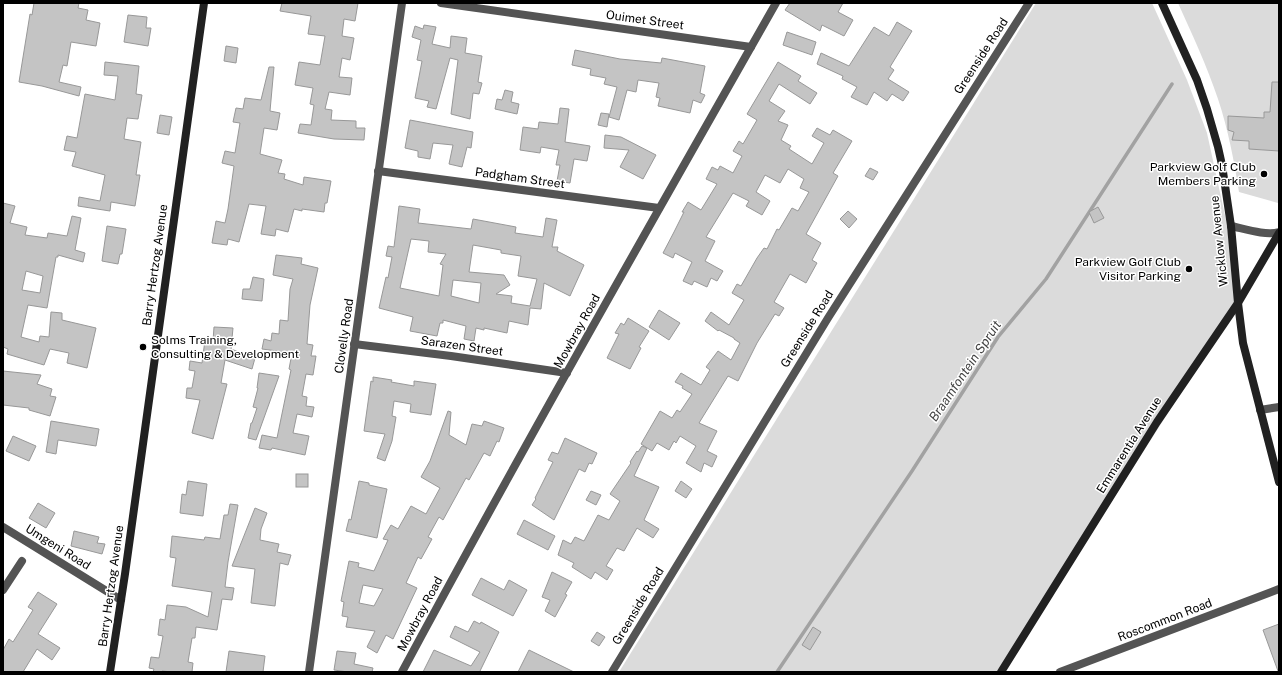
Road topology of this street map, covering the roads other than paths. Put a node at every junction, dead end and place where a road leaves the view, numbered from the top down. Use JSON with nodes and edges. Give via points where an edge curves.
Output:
{"nodes":[{"id":1,"x":204,"y":3,"type":"edge"},
{"id":2,"x":402,"y":3,"type":"edge"},
{"id":3,"x":441,"y":3,"type":"edge"},
{"id":4,"x":776,"y":3,"type":"edge"},
{"id":5,"x":1029,"y":3,"type":"edge"},
{"id":6,"x":1162,"y":3,"type":"edge"},
{"id":7,"x":751,"y":47,"type":"junction"},
{"id":8,"x":378,"y":171,"type":"junction"},
{"id":9,"x":659,"y":208,"type":"junction"},
{"id":10,"x":1231,"y":226,"type":"junction"},
{"id":11,"x":1279,"y":232,"type":"edge"},
{"id":12,"x":1238,"y":303,"type":"junction"},
{"id":13,"x":354,"y":344,"type":"junction"},
{"id":14,"x":567,"y":373,"type":"junction"},
{"id":15,"x":1279,"y":408,"type":"edge"},
{"id":16,"x":1260,"y":410,"type":"junction"},
{"id":17,"x":1279,"y":482,"type":"edge"},
{"id":18,"x":3,"y":527,"type":"edge"},
{"id":19,"x":22,"y":561,"type":"dead end"},
{"id":20,"x":3,"y":590,"type":"edge"},
{"id":21,"x":1279,"y":590,"type":"edge"},
{"id":22,"x":121,"y":600,"type":"junction"},
{"id":23,"x":110,"y":672,"type":"edge"},
{"id":24,"x":309,"y":672,"type":"edge"},
{"id":25,"x":402,"y":672,"type":"edge"},
{"id":26,"x":612,"y":672,"type":"edge"},
{"id":27,"x":1001,"y":672,"type":"edge"},
{"id":28,"x":1060,"y":672,"type":"edge"}],
"edges":[{"from":1,"to":22,"type":"street","name":"Barry Hertzog Avenue"},
{"from":2,"to":8,"type":"street","name":"Clovelly Road"},
{"from":3,"to":7,"type":"street","name":"Ouimet Street"},
{"from":4,"to":7,"type":"street","name":"Mowbray Road"},
{"from":5,"to":26,"type":"street","name":"Greenside Road","via":[[828,318]]},
{"from":6,"to":10,"type":"street","name":"Wicklow Avenue","via":[[1197,80],[1207,109],[1222,166]]},
{"from":7,"to":9,"type":"street","name":"Mowbray Road"},
{"from":8,"to":9,"type":"street","name":"Padgham Street"},
{"from":8,"to":13,"type":"street","name":"Clovelly Road"},
{"from":9,"to":14,"type":"street","name":"Mowbray Road"},
{"from":10,"to":11,"type":"street"},
{"from":10,"to":12,"type":"street","name":"Wicklow Avenue"},
{"from":11,"to":12,"type":"street","name":"Emmarentia Avenue"},
{"from":12,"to":16,"type":"street","name":"Wicklow Avenue","via":[[1243,343]]},
{"from":12,"to":27,"type":"street","name":"Emmarentia Avenue","via":[[1157,422]]},
{"from":13,"to":14,"type":"street","name":"Sarazen Street"},
{"from":13,"to":24,"type":"street","name":"Clovelly Road"},
{"from":14,"to":25,"type":"street","name":"Mowbray Road"},
{"from":15,"to":16,"type":"street"},
{"from":16,"to":17,"type":"street","name":"Wicklow Avenue"},
{"from":18,"to":22,"type":"street","name":"Umgeni Road"},
{"from":19,"to":20,"type":"street"},
{"from":21,"to":28,"type":"street","name":"Roscommon Road"},
{"from":22,"to":23,"type":"street","name":"Barry Hertzog Avenue"}]}
